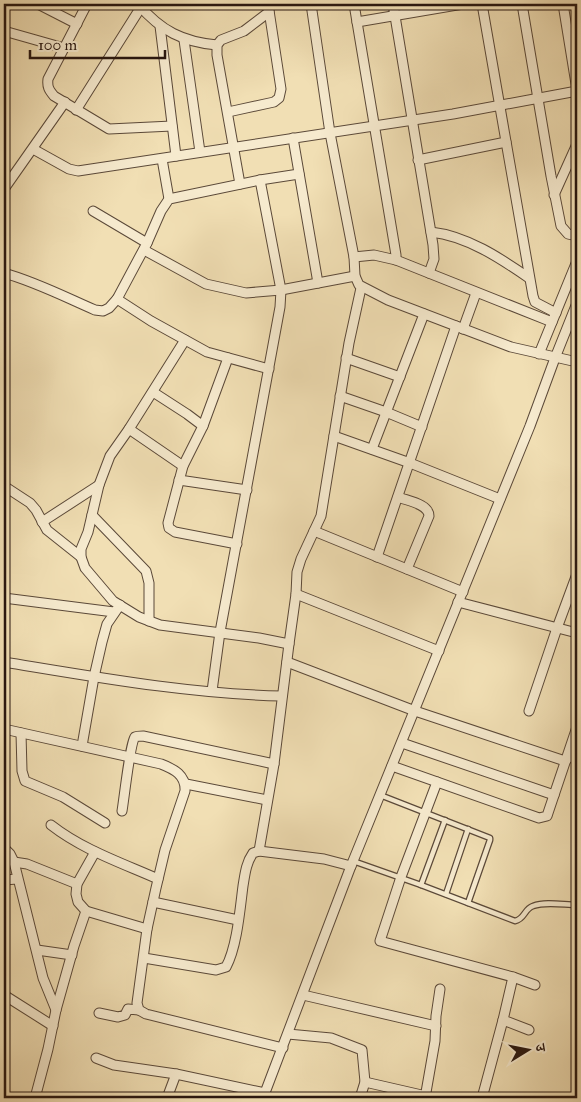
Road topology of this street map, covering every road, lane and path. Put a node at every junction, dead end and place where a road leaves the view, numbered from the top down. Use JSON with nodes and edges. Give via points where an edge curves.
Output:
{"nodes":[{"id":1,"x":38,"y":4,"type":"edge"},
{"id":2,"x":87,"y":4,"type":"edge"},
{"id":3,"x":311,"y":4,"type":"edge"},
{"id":4,"x":354,"y":4,"type":"edge"},
{"id":5,"x":393,"y":4,"type":"edge"},
{"id":6,"x":463,"y":4,"type":"edge"},
{"id":7,"x":482,"y":4,"type":"edge"},
{"id":8,"x":522,"y":4,"type":"edge"},
{"id":9,"x":563,"y":4,"type":"edge"},
{"id":10,"x":140,"y":6,"type":"edge"},
{"id":11,"x":268,"y":8,"type":"edge"},
{"id":12,"x":394,"y":15,"type":"junction"},
{"id":13,"x":357,"y":22,"type":"junction"},
{"id":14,"x":77,"y":24,"type":"junction"},
{"id":15,"x":160,"y":26,"type":"junction"},
{"id":16,"x":4,"y":31,"type":"edge"},
{"id":17,"x":184,"y":40,"type":"junction"},
{"id":18,"x":218,"y":44,"type":"junction"},
{"id":19,"x":64,"y":48,"type":"junction"},
{"id":20,"x":577,"y":90,"type":"edge"},
{"id":21,"x":539,"y":98,"type":"junction"},
{"id":22,"x":65,"y":102,"type":"junction"},
{"id":23,"x":499,"y":106,"type":"junction"},
{"id":24,"x":76,"y":110,"type":"junction"},
{"id":25,"x":228,"y":112,"type":"junction"},
{"id":26,"x":411,"y":120,"type":"junction"},
{"id":27,"x":172,"y":126,"type":"junction"},
{"id":28,"x":375,"y":126,"type":"junction"},
{"id":29,"x":330,"y":133,"type":"junction"},
{"id":30,"x":293,"y":138,"type":"junction"},
{"id":31,"x":506,"y":142,"type":"junction"},
{"id":32,"x":577,"y":144,"type":"edge"},
{"id":33,"x":234,"y":147,"type":"junction"},
{"id":34,"x":33,"y":149,"type":"junction"},
{"id":35,"x":200,"y":152,"type":"junction"},
{"id":36,"x":176,"y":156,"type":"junction"},
{"id":37,"x":162,"y":158,"type":"junction"},
{"id":38,"x":418,"y":160,"type":"junction"},
{"id":39,"x":299,"y":174,"type":"junction"},
{"id":40,"x":260,"y":180,"type":"junction"},
{"id":41,"x":240,"y":184,"type":"junction"},
{"id":42,"x":4,"y":189,"type":"edge"},
{"id":43,"x":554,"y":195,"type":"junction"},
{"id":44,"x":169,"y":199,"type":"junction"},
{"id":45,"x":93,"y":211,"type":"dead end"},
{"id":46,"x":431,"y":232,"type":"junction"},
{"id":47,"x":577,"y":236,"type":"edge"},
{"id":48,"x":145,"y":247,"type":"junction"},
{"id":49,"x":354,"y":257,"type":"junction"},
{"id":50,"x":396,"y":260,"type":"junction"},
{"id":51,"x":577,"y":261,"type":"edge"},
{"id":52,"x":4,"y":273,"type":"edge"},
{"id":53,"x":429,"y":274,"type":"junction"},
{"id":54,"x":355,"y":276,"type":"junction"},
{"id":55,"x":529,"y":278,"type":"junction"},
{"id":56,"x":318,"y":283,"type":"junction"},
{"id":57,"x":361,"y":288,"type":"junction"},
{"id":58,"x":281,"y":290,"type":"junction"},
{"id":59,"x":476,"y":293,"type":"junction"},
{"id":60,"x":118,"y":299,"type":"junction"},
{"id":61,"x":577,"y":303,"type":"edge"},
{"id":62,"x":556,"y":313,"type":"junction"},
{"id":63,"x":424,"y":314,"type":"junction"},
{"id":64,"x":575,"y":314,"type":"edge"},
{"id":65,"x":552,"y":322,"type":"junction"},
{"id":66,"x":460,"y":327,"type":"junction"},
{"id":67,"x":185,"y":340,"type":"junction"},
{"id":68,"x":539,"y":354,"type":"junction"},
{"id":69,"x":228,"y":358,"type":"junction"},
{"id":70,"x":346,"y":358,"type":"junction"},
{"id":71,"x":555,"y":358,"type":"junction"},
{"id":72,"x":577,"y":362,"type":"edge"},
{"id":73,"x":270,"y":369,"type":"junction"},
{"id":74,"x":400,"y":377,"type":"junction"},
{"id":75,"x":152,"y":392,"type":"junction"},
{"id":76,"x":340,"y":396,"type":"junction"},
{"id":77,"x":386,"y":412,"type":"junction"},
{"id":78,"x":203,"y":426,"type":"junction"},
{"id":79,"x":422,"y":427,"type":"junction"},
{"id":80,"x":129,"y":428,"type":"junction"},
{"id":81,"x":334,"y":436,"type":"junction"},
{"id":82,"x":372,"y":449,"type":"junction"},
{"id":83,"x":410,"y":463,"type":"junction"},
{"id":84,"x":183,"y":466,"type":"junction"},
{"id":85,"x":179,"y":480,"type":"junction"},
{"id":86,"x":99,"y":485,"type":"junction"},
{"id":87,"x":4,"y":486,"type":"edge"},
{"id":88,"x":247,"y":490,"type":"junction"},
{"id":89,"x":398,"y":497,"type":"junction"},
{"id":90,"x":500,"y":499,"type":"junction"},
{"id":91,"x":92,"y":515,"type":"junction"},
{"id":92,"x":42,"y":522,"type":"junction"},
{"id":93,"x":314,"y":531,"type":"junction"},
{"id":94,"x":237,"y":544,"type":"junction"},
{"id":95,"x":81,"y":557,"type":"junction"},
{"id":96,"x":378,"y":557,"type":"junction"},
{"id":97,"x":408,"y":570,"type":"junction"},
{"id":98,"x":577,"y":574,"type":"edge"},
{"id":99,"x":463,"y":592,"type":"junction"},
{"id":100,"x":296,"y":594,"type":"junction"},
{"id":101,"x":4,"y":598,"type":"edge"},
{"id":102,"x":458,"y":602,"type":"junction"},
{"id":103,"x":117,"y":609,"type":"junction"},
{"id":104,"x":149,"y":621,"type":"junction"},
{"id":105,"x":557,"y":628,"type":"junction"},
{"id":106,"x":220,"y":632,"type":"junction"},
{"id":107,"x":577,"y":633,"type":"edge"},
{"id":108,"x":289,"y":644,"type":"junction"},
{"id":109,"x":439,"y":651,"type":"junction"},
{"id":110,"x":4,"y":662,"type":"edge"},
{"id":111,"x":287,"y":662,"type":"junction"},
{"id":112,"x":94,"y":677,"type":"junction"},
{"id":113,"x":212,"y":692,"type":"junction"},
{"id":114,"x":282,"y":696,"type":"junction"},
{"id":115,"x":415,"y":711,"type":"junction"},
{"id":116,"x":529,"y":711,"type":"dead end"},
{"id":117,"x":577,"y":727,"type":"edge"},
{"id":118,"x":4,"y":729,"type":"edge"},
{"id":119,"x":21,"y":732,"type":"junction"},
{"id":120,"x":402,"y":743,"type":"junction"},
{"id":121,"x":82,"y":746,"type":"junction"},
{"id":122,"x":577,"y":754,"type":"edge"},
{"id":123,"x":131,"y":756,"type":"junction"},
{"id":124,"x":565,"y":761,"type":"junction"},
{"id":125,"x":274,"y":764,"type":"junction"},
{"id":126,"x":392,"y":766,"type":"junction"},
{"id":127,"x":438,"y":782,"type":"junction"},
{"id":128,"x":186,"y":784,"type":"junction"},
{"id":129,"x":380,"y":795,"type":"junction"},
{"id":130,"x":554,"y":795,"type":"junction"},
{"id":131,"x":267,"y":800,"type":"junction"},
{"id":132,"x":122,"y":811,"type":"dead end"},
{"id":133,"x":425,"y":812,"type":"junction"},
{"id":134,"x":445,"y":820,"type":"junction"},
{"id":135,"x":105,"y":823,"type":"dead end"},
{"id":136,"x":51,"y":825,"type":"dead end"},
{"id":137,"x":468,"y":828,"type":"junction"},
{"id":138,"x":4,"y":848,"type":"edge"},
{"id":139,"x":259,"y":851,"type":"junction"},
{"id":140,"x":95,"y":852,"type":"junction"},
{"id":141,"x":14,"y":862,"type":"junction"},
{"id":142,"x":352,"y":863,"type":"junction"},
{"id":143,"x":401,"y":877,"type":"junction"},
{"id":144,"x":17,"y":879,"type":"junction"},
{"id":145,"x":4,"y":880,"type":"edge"},
{"id":146,"x":158,"y":880,"type":"junction"},
{"id":147,"x":78,"y":884,"type":"junction"},
{"id":148,"x":421,"y":884,"type":"junction"},
{"id":149,"x":446,"y":894,"type":"junction"},
{"id":150,"x":153,"y":902,"type":"junction"},
{"id":151,"x":468,"y":903,"type":"junction"},
{"id":152,"x":577,"y":906,"type":"edge"},
{"id":153,"x":86,"y":911,"type":"junction"},
{"id":154,"x":238,"y":920,"type":"junction"},
{"id":155,"x":147,"y":929,"type":"junction"},
{"id":156,"x":37,"y":950,"type":"junction"},
{"id":157,"x":72,"y":955,"type":"junction"},
{"id":158,"x":144,"y":958,"type":"junction"},
{"id":159,"x":513,"y":977,"type":"junction"},
{"id":160,"x":535,"y":985,"type":"dead end"},
{"id":161,"x":440,"y":989,"type":"dead end"},
{"id":162,"x":4,"y":995,"type":"edge"},
{"id":163,"x":303,"y":995,"type":"junction"},
{"id":164,"x":56,"y":1010,"type":"junction"},
{"id":165,"x":139,"y":1010,"type":"junction"},
{"id":166,"x":99,"y":1012,"type":"dead end"},
{"id":167,"x":503,"y":1020,"type":"junction"},
{"id":168,"x":53,"y":1026,"type":"junction"},
{"id":169,"x":436,"y":1026,"type":"junction"},
{"id":170,"x":529,"y":1030,"type":"dead end"},
{"id":171,"x":288,"y":1034,"type":"junction"},
{"id":172,"x":283,"y":1048,"type":"junction"},
{"id":173,"x":96,"y":1058,"type":"dead end"},
{"id":174,"x":176,"y":1074,"type":"junction"},
{"id":175,"x":365,"y":1082,"type":"junction"},
{"id":176,"x":264,"y":1096,"type":"edge"},
{"id":177,"x":425,"y":1097,"type":"edge"},
{"id":178,"x":35,"y":1098,"type":"edge"},
{"id":179,"x":167,"y":1098,"type":"edge"},
{"id":180,"x":360,"y":1098,"type":"edge"},
{"id":181,"x":482,"y":1098,"type":"edge"}],
"edges":[{"from":1,"to":14,"type":"street"},
{"from":2,"to":14,"type":"street"},
{"from":3,"to":29,"type":"street"},
{"from":4,"to":13,"type":"street"},
{"from":5,"to":12,"type":"street"},
{"from":6,"to":12,"type":"street"},
{"from":7,"to":23,"type":"street"},
{"from":8,"to":21,"type":"street"},
{"from":9,"to":20,"type":"street"},
{"from":10,"to":15,"type":"street"},
{"from":10,"to":24,"type":"street"},
{"from":11,"to":18,"type":"street","via":[[244,31]]},
{"from":11,"to":25,"type":"street","via":[[281,89],[279,98],[274,102]]},
{"from":12,"to":13,"type":"street"},
{"from":12,"to":26,"type":"street"},
{"from":13,"to":28,"type":"street"},
{"from":14,"to":19,"type":"street"},
{"from":15,"to":17,"type":"street"},
{"from":15,"to":27,"type":"street"},
{"from":16,"to":19,"type":"street"},
{"from":17,"to":18,"type":"street"},
{"from":17,"to":35,"type":"street"},
{"from":18,"to":25,"type":"street","via":[[217,55]]},
{"from":19,"to":22,"type":"street","via":[[47,84],[54,96]]},
{"from":20,"to":21,"type":"street"},
{"from":21,"to":23,"type":"street"},
{"from":21,"to":43,"type":"street"},
{"from":22,"to":24,"type":"street"},
{"from":22,"to":34,"type":"street"},
{"from":23,"to":26,"type":"street"},
{"from":23,"to":31,"type":"street"},
{"from":24,"to":27,"type":"street","via":[[109,129]]},
{"from":25,"to":33,"type":"street"},
{"from":26,"to":28,"type":"street"},
{"from":26,"to":38,"type":"street"},
{"from":27,"to":36,"type":"street"},
{"from":28,"to":29,"type":"street"},
{"from":28,"to":50,"type":"street"},
{"from":29,"to":30,"type":"street"},
{"from":29,"to":49,"type":"street"},
{"from":30,"to":33,"type":"street"},
{"from":30,"to":39,"type":"street"},
{"from":31,"to":38,"type":"street"},
{"from":31,"to":55,"type":"street"},
{"from":32,"to":43,"type":"street"},
{"from":33,"to":35,"type":"street"},
{"from":33,"to":41,"type":"street"},
{"from":34,"to":37,"type":"street","via":[[68,170],[78,172]]},
{"from":34,"to":42,"type":"street"},
{"from":35,"to":36,"type":"street"},
{"from":36,"to":37,"type":"street"},
{"from":37,"to":44,"type":"street"},
{"from":38,"to":46,"type":"street"},
{"from":39,"to":40,"type":"street"},
{"from":39,"to":56,"type":"street"},
{"from":40,"to":41,"type":"street"},
{"from":40,"to":58,"type":"street"},
{"from":41,"to":44,"type":"street"},
{"from":43,"to":47,"type":"street","via":[[561,226],[568,234]]},
{"from":44,"to":48,"type":"street"},
{"from":45,"to":48,"type":"street"},
{"from":46,"to":53,"type":"street","via":[[434,258]]},
{"from":46,"to":55,"type":"street","via":[[446,234],[497,256]]},
{"from":48,"to":58,"type":"street","via":[[206,284],[246,293]]},
{"from":48,"to":60,"type":"street"},
{"from":49,"to":50,"type":"street","via":[[374,255]]},
{"from":49,"to":54,"type":"street"},
{"from":50,"to":53,"type":"street"},
{"from":51,"to":62,"type":"street"},
{"from":52,"to":60,"type":"street","via":[[34,282],[96,310],[103,311]]},
{"from":53,"to":59,"type":"street"},
{"from":54,"to":56,"type":"street"},
{"from":54,"to":57,"type":"street"},
{"from":55,"to":62,"type":"street","via":[[535,302]]},
{"from":56,"to":58,"type":"street"},
{"from":57,"to":63,"type":"street"},
{"from":57,"to":70,"type":"street"},
{"from":58,"to":73,"type":"street"},
{"from":59,"to":65,"type":"street"},
{"from":59,"to":66,"type":"street"},
{"from":60,"to":67,"type":"street"},
{"from":61,"to":64,"type":"street"},
{"from":62,"to":65,"type":"street"},
{"from":63,"to":66,"type":"street"},
{"from":63,"to":74,"type":"street"},
{"from":64,"to":71,"type":"street"},
{"from":65,"to":68,"type":"street"},
{"from":66,"to":68,"type":"street"},
{"from":66,"to":79,"type":"street"},
{"from":67,"to":69,"type":"street","via":[[207,352]]},
{"from":67,"to":75,"type":"street"},
{"from":68,"to":71,"type":"street"},
{"from":69,"to":73,"type":"street"},
{"from":69,"to":78,"type":"street"},
{"from":70,"to":74,"type":"street"},
{"from":70,"to":76,"type":"street"},
{"from":71,"to":72,"type":"street"},
{"from":71,"to":90,"type":"street"},
{"from":73,"to":88,"type":"street"},
{"from":74,"to":77,"type":"street"},
{"from":75,"to":78,"type":"street"},
{"from":75,"to":80,"type":"street"},
{"from":76,"to":77,"type":"street"},
{"from":76,"to":81,"type":"street"},
{"from":77,"to":79,"type":"street"},
{"from":77,"to":82,"type":"street"},
{"from":78,"to":84,"type":"street"},
{"from":79,"to":83,"type":"street"},
{"from":80,"to":84,"type":"street"},
{"from":80,"to":86,"type":"street","via":[[110,456]]},
{"from":81,"to":82,"type":"street"},
{"from":81,"to":93,"type":"street","via":[[323,508]]},
{"from":82,"to":83,"type":"street"},
{"from":83,"to":89,"type":"street"},
{"from":83,"to":90,"type":"street"},
{"from":84,"to":85,"type":"street"},
{"from":85,"to":88,"type":"street"},
{"from":85,"to":94,"type":"street","via":[[168,516],[169,528],[175,532]]},
{"from":86,"to":91,"type":"street"},
{"from":86,"to":92,"type":"street"},
{"from":87,"to":92,"type":"street","via":[[30,503]]},
{"from":88,"to":94,"type":"street"},
{"from":89,"to":96,"type":"street"},
{"from":89,"to":97,"type":"street","via":[[429,512]]},
{"from":90,"to":99,"type":"street"},
{"from":91,"to":95,"type":"street"},
{"from":91,"to":104,"type":"street","via":[[146,571]]},
{"from":92,"to":95,"type":"street","via":[[47,530]]},
{"from":93,"to":96,"type":"street"},
{"from":93,"to":100,"type":"street","via":[[297,572]]},
{"from":94,"to":106,"type":"street"},
{"from":95,"to":103,"type":"street","via":[[85,568]]},
{"from":96,"to":97,"type":"street"},
{"from":97,"to":99,"type":"street"},
{"from":98,"to":105,"type":"street"},
{"from":99,"to":102,"type":"street"},
{"from":100,"to":108,"type":"street"},
{"from":100,"to":109,"type":"street"},
{"from":101,"to":103,"type":"street"},
{"from":102,"to":105,"type":"street"},
{"from":102,"to":109,"type":"street"},
{"from":103,"to":104,"type":"street"},
{"from":103,"to":112,"type":"street","via":[[107,624]]},
{"from":104,"to":106,"type":"street"},
{"from":105,"to":107,"type":"street"},
{"from":105,"to":116,"type":"street"},
{"from":106,"to":108,"type":"street"},
{"from":106,"to":113,"type":"street"},
{"from":108,"to":111,"type":"street"},
{"from":109,"to":115,"type":"street"},
{"from":110,"to":112,"type":"street"},
{"from":111,"to":114,"type":"street"},
{"from":111,"to":115,"type":"street"},
{"from":112,"to":113,"type":"street"},
{"from":112,"to":121,"type":"street"},
{"from":113,"to":114,"type":"street"},
{"from":114,"to":125,"type":"street"},
{"from":115,"to":120,"type":"street"},
{"from":115,"to":124,"type":"street"},
{"from":117,"to":124,"type":"street"},
{"from":118,"to":119,"type":"street"},
{"from":119,"to":121,"type":"street"},
{"from":119,"to":135,"type":"street","via":[[25,781],[63,797]]},
{"from":120,"to":126,"type":"street"},
{"from":120,"to":130,"type":"street"},
{"from":121,"to":123,"type":"street"},
{"from":122,"to":124,"type":"street","via":[[572,754]]},
{"from":123,"to":125,"type":"street","via":[[135,739],[143,736]]},
{"from":123,"to":128,"type":"street","via":[[175,770]]},
{"from":123,"to":132,"type":"street"},
{"from":124,"to":130,"type":"street"},
{"from":125,"to":131,"type":"street"},
{"from":126,"to":127,"type":"street"},
{"from":126,"to":129,"type":"street"},
{"from":127,"to":130,"type":"street","via":[[539,818],[547,816]]},
{"from":127,"to":133,"type":"street"},
{"from":128,"to":131,"type":"street"},
{"from":128,"to":146,"type":"street"},
{"from":129,"to":133,"type":"lane"},
{"from":129,"to":142,"type":"street"},
{"from":131,"to":139,"type":"street"},
{"from":133,"to":134,"type":"lane"},
{"from":133,"to":143,"type":"street"},
{"from":134,"to":137,"type":"lane"},
{"from":134,"to":148,"type":"lane"},
{"from":136,"to":140,"type":"street"},
{"from":137,"to":149,"type":"lane"},
{"from":137,"to":151,"type":"lane","via":[[488,836],[490,840]]},
{"from":138,"to":141,"type":"street"},
{"from":139,"to":142,"type":"street"},
{"from":139,"to":154,"type":"street","via":[[253,852],[247,865]]},
{"from":140,"to":146,"type":"street"},
{"from":140,"to":147,"type":"street"},
{"from":141,"to":144,"type":"street"},
{"from":141,"to":147,"type":"street"},
{"from":142,"to":143,"type":"lane"},
{"from":142,"to":163,"type":"street"},
{"from":143,"to":148,"type":"lane"},
{"from":143,"to":159,"type":"street","via":[[380,942]]},
{"from":144,"to":145,"type":"street"},
{"from":144,"to":156,"type":"street"},
{"from":146,"to":150,"type":"street"},
{"from":147,"to":153,"type":"street","via":[[78,902]]},
{"from":148,"to":149,"type":"lane"},
{"from":149,"to":151,"type":"lane"},
{"from":150,"to":154,"type":"street"},
{"from":150,"to":155,"type":"street"},
{"from":151,"to":152,"type":"lane","via":[[515,921],[523,918],[534,906]]},
{"from":153,"to":155,"type":"street"},
{"from":153,"to":157,"type":"street"},
{"from":154,"to":158,"type":"street","via":[[226,967],[216,970]]},
{"from":155,"to":158,"type":"street"},
{"from":156,"to":157,"type":"street"},
{"from":156,"to":164,"type":"street","via":[[43,978]]},
{"from":157,"to":164,"type":"street"},
{"from":158,"to":165,"type":"street","via":[[137,1003]]},
{"from":159,"to":160,"type":"street"},
{"from":159,"to":167,"type":"street"},
{"from":161,"to":169,"type":"street"},
{"from":162,"to":168,"type":"street"},
{"from":163,"to":169,"type":"street"},
{"from":163,"to":171,"type":"street"},
{"from":164,"to":168,"type":"street"},
{"from":165,"to":166,"type":"street","via":[[128,1009],[125,1015],[118,1017]]},
{"from":165,"to":172,"type":"street"},
{"from":167,"to":170,"type":"street"},
{"from":167,"to":181,"type":"street"},
{"from":168,"to":178,"type":"street"},
{"from":169,"to":177,"type":"street"},
{"from":171,"to":172,"type":"street"},
{"from":171,"to":175,"type":"street","via":[[331,1038],[362,1050]]},
{"from":172,"to":176,"type":"street"},
{"from":173,"to":174,"type":"street","via":[[114,1065]]},
{"from":174,"to":176,"type":"street"},
{"from":174,"to":179,"type":"street"},
{"from":175,"to":177,"type":"street"},
{"from":175,"to":180,"type":"street"}]}
